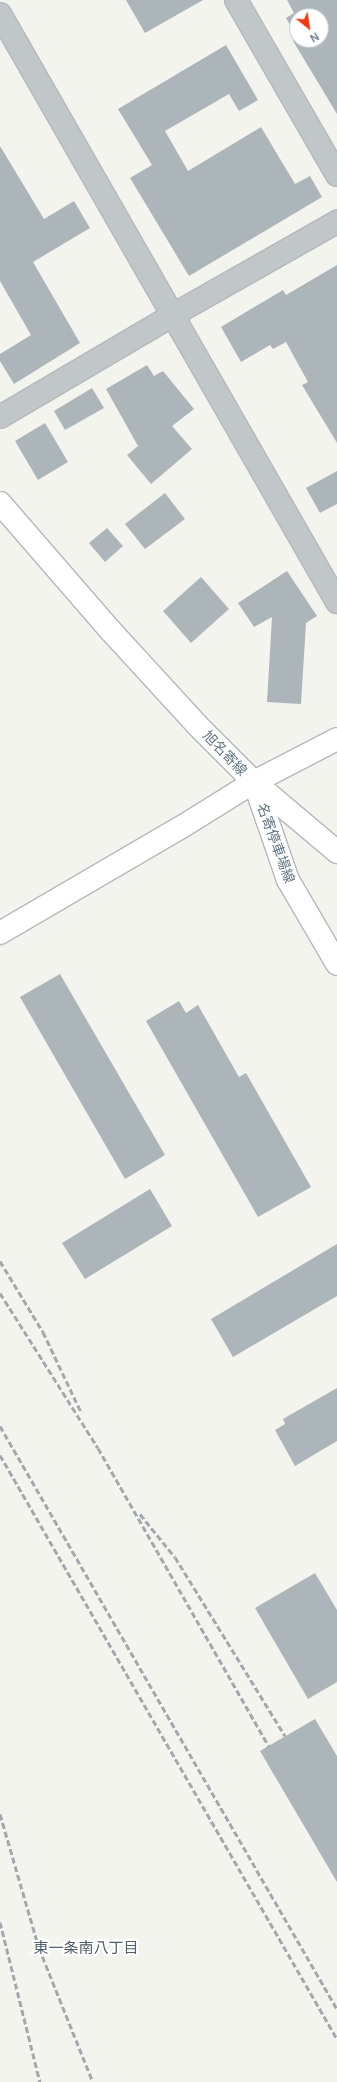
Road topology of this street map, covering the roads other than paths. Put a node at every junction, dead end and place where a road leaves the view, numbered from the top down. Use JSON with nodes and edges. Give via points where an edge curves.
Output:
{"nodes":[{"id":1,"x":236,"y":0,"type":"edge"},
{"id":2,"x":0,"y":14,"type":"edge"},
{"id":3,"x":337,"y":175,"type":"edge"},
{"id":4,"x":337,"y":222,"type":"edge"},
{"id":5,"x":173,"y":315,"type":"junction"},
{"id":6,"x":0,"y":417,"type":"edge"},
{"id":7,"x":0,"y":503,"type":"edge"},
{"id":8,"x":337,"y":602,"type":"edge"},
{"id":9,"x":337,"y":739,"type":"edge"},
{"id":10,"x":254,"y":782,"type":"junction"},
{"id":11,"x":337,"y":852,"type":"edge"},
{"id":12,"x":0,"y":933,"type":"edge"},
{"id":13,"x":337,"y":964,"type":"edge"}],
"edges":[{"from":1,"to":3,"type":"street"},
{"from":2,"to":5,"type":"street"},
{"from":4,"to":5,"type":"street"},
{"from":5,"to":6,"type":"street"},
{"from":5,"to":8,"type":"street"},
{"from":7,"to":10,"type":"main road","name":"旭名寄線","via":[[111,630]]},
{"from":9,"to":10,"type":"main road"},
{"from":10,"to":11,"type":"main road","name":"名寄停車場線"},
{"from":10,"to":12,"type":"main road","name":"旭名寄線"},
{"from":10,"to":13,"type":"main road","name":"名寄停車場線","via":[[288,880]]}]}
